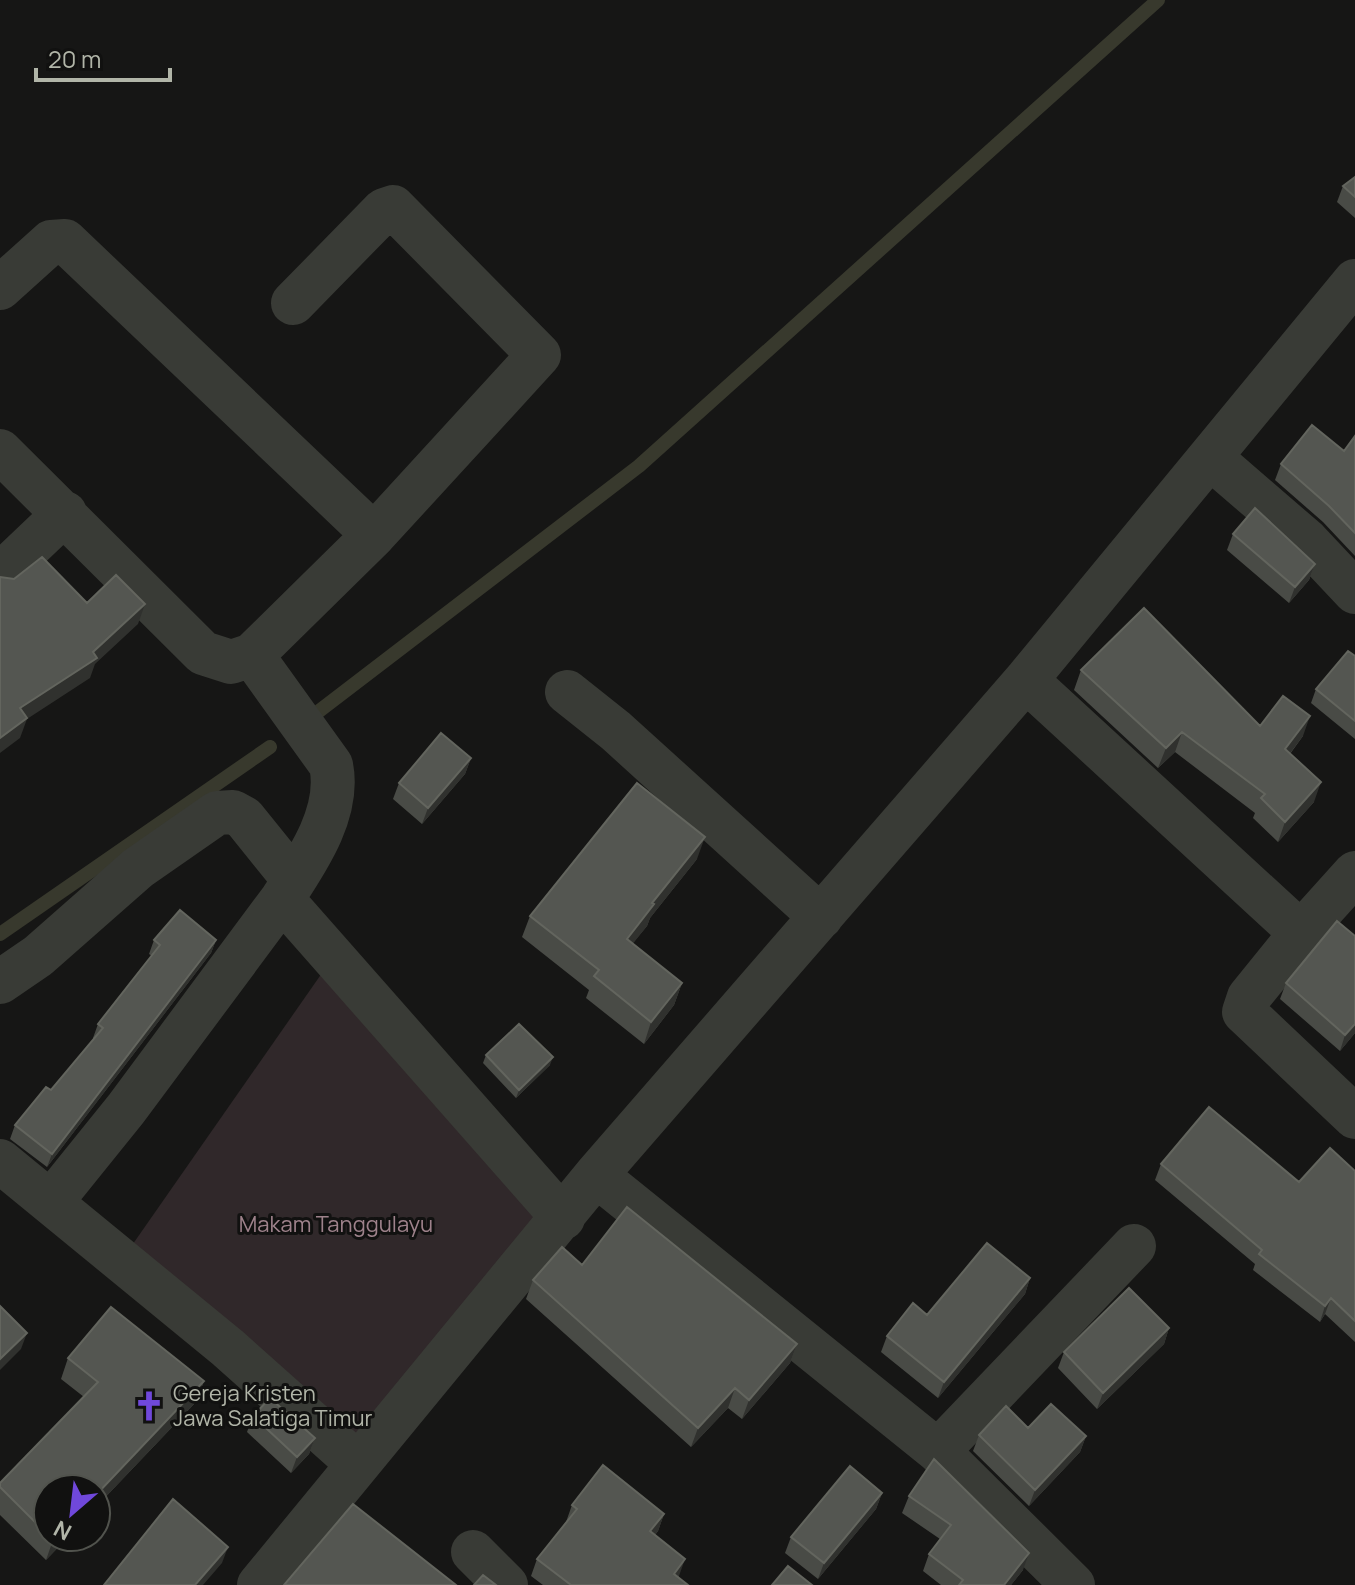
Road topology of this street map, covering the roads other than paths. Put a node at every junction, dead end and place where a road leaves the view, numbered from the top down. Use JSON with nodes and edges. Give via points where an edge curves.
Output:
{"nodes":[{"id":1,"x":1355,"y":281,"type":"edge"},
{"id":2,"x":0,"y":288,"type":"edge"},
{"id":3,"x":293,"y":303,"type":"dead end"},
{"id":4,"x":0,"y":451,"type":"edge"},
{"id":5,"x":1212,"y":459,"type":"junction"},
{"id":6,"x":65,"y":513,"type":"junction"},
{"id":7,"x":374,"y":535,"type":"junction"},
{"id":8,"x":0,"y":575,"type":"edge"},
{"id":9,"x":1355,"y":592,"type":"edge"},
{"id":10,"x":252,"y":655,"type":"junction"},
{"id":11,"x":1026,"y":680,"type":"junction"},
{"id":12,"x":567,"y":692,"type":"dead end"},
{"id":13,"x":1355,"y":873,"type":"edge"},
{"id":14,"x":288,"y":889,"type":"junction"},
{"id":15,"x":821,"y":917,"type":"junction"},
{"id":16,"x":1301,"y":933,"type":"junction"},
{"id":17,"x":0,"y":982,"type":"edge"},
{"id":18,"x":1355,"y":1117,"type":"edge"},
{"id":19,"x":0,"y":1161,"type":"edge"},
{"id":20,"x":596,"y":1175,"type":"junction"},
{"id":21,"x":51,"y":1202,"type":"junction"},
{"id":22,"x":563,"y":1218,"type":"junction"},
{"id":23,"x":1134,"y":1246,"type":"dead end"},
{"id":24,"x":938,"y":1451,"type":"junction"},
{"id":25,"x":358,"y":1464,"type":"junction"},
{"id":26,"x":473,"y":1552,"type":"dead end"},
{"id":27,"x":259,"y":1585,"type":"edge"},
{"id":28,"x":506,"y":1585,"type":"edge"},
{"id":29,"x":1073,"y":1585,"type":"edge"}],
"edges":[{"from":1,"to":5,"type":"street"},
{"from":2,"to":7,"type":"street","via":[[51,242],[65,241]]},
{"from":3,"to":7,"type":"street","via":[[384,210],[393,207],[538,350],[538,357]]},
{"from":4,"to":6,"type":"street"},
{"from":5,"to":9,"type":"street","via":[[1307,541]]},
{"from":5,"to":11,"type":"street"},
{"from":6,"to":8,"type":"street"},
{"from":6,"to":10,"type":"street","via":[[203,653],[231,662]]},
{"from":7,"to":10,"type":"street"},
{"from":10,"to":14,"type":"street","via":[[331,765],[335,784],[331,806]]},
{"from":11,"to":15,"type":"street"},
{"from":11,"to":16,"type":"street"},
{"from":12,"to":15,"type":"street"},
{"from":13,"to":16,"type":"street"},
{"from":14,"to":17,"type":"street","via":[[244,818],[217,813],[138,868],[38,956]]},
{"from":14,"to":21,"type":"street"},
{"from":14,"to":22,"type":"street"},
{"from":15,"to":20,"type":"street"},
{"from":16,"to":18,"type":"street","via":[[1249,997],[1244,1012]]},
{"from":19,"to":21,"type":"street"},
{"from":20,"to":22,"type":"street"},
{"from":20,"to":24,"type":"street"},
{"from":21,"to":25,"type":"street"},
{"from":22,"to":25,"type":"street"},
{"from":23,"to":24,"type":"street"},
{"from":24,"to":29,"type":"street"},
{"from":25,"to":27,"type":"street"},
{"from":26,"to":28,"type":"street"}]}
